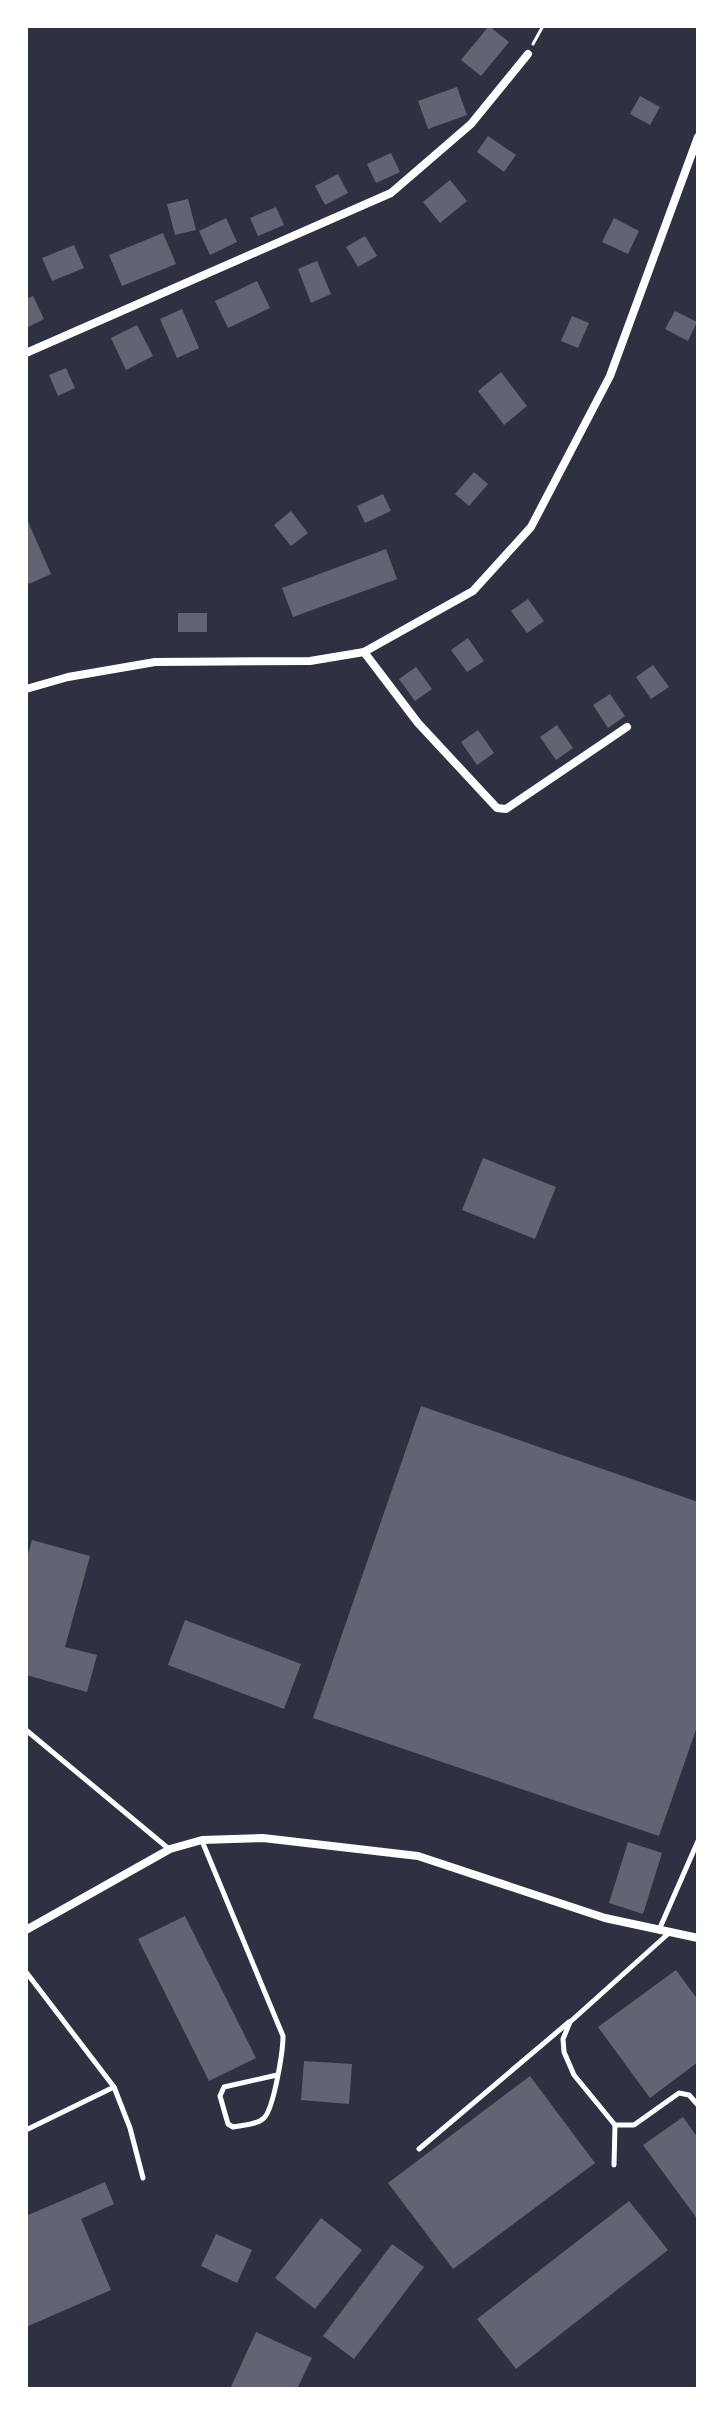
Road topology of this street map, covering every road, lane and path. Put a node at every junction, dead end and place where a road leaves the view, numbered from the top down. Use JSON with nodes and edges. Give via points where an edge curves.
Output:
{"nodes":[{"id":1,"x":543,"y":26,"type":"edge"},
{"id":2,"x":528,"y":54,"type":"joint"},
{"id":3,"x":698,"y":137,"type":"edge"},
{"id":4,"x":26,"y":353,"type":"edge"},
{"id":5,"x":364,"y":652,"type":"junction"},
{"id":6,"x":26,"y":689,"type":"edge"},
{"id":7,"x":627,"y":727,"type":"dead end"},
{"id":8,"x":26,"y":1730,"type":"edge"},
{"id":9,"x":202,"y":1840,"type":"junction"},
{"id":10,"x":698,"y":1841,"type":"edge"},
{"id":11,"x":170,"y":1849,"type":"junction"},
{"id":12,"x":26,"y":1930,"type":"edge"},
{"id":13,"x":659,"y":1931,"type":"junction"},
{"id":14,"x":669,"y":1933,"type":"junction"},
{"id":15,"x":698,"y":1938,"type":"edge"},
{"id":16,"x":26,"y":1972,"type":"edge"},
{"id":17,"x":570,"y":2022,"type":"junction"},
{"id":18,"x":277,"y":2075,"type":"junction"},
{"id":19,"x":114,"y":2087,"type":"junction"},
{"id":20,"x":698,"y":2105,"type":"edge"},
{"id":21,"x":615,"y":2125,"type":"junction"},
{"id":22,"x":26,"y":2130,"type":"edge"},
{"id":23,"x":419,"y":2149,"type":"dead end"},
{"id":24,"x":614,"y":2165,"type":"dead end"},
{"id":25,"x":143,"y":2178,"type":"dead end"}],
"edges":[{"from":1,"to":2,"type":"path"},
{"from":2,"to":4,"type":"street","via":[[471,124],[391,193]]},
{"from":3,"to":5,"type":"street","via":[[610,376],[531,527],[473,591]]},
{"from":5,"to":6,"type":"street","via":[[310,661],[155,662]]},
{"from":5,"to":7,"type":"street","via":[[418,723],[497,808],[506,809]]},
{"from":8,"to":11,"type":"lane"},
{"from":9,"to":11,"type":"street"},
{"from":9,"to":13,"type":"street","via":[[263,1838],[418,1856]]},
{"from":9,"to":18,"type":"lane","via":[[283,2036]]},
{"from":10,"to":13,"type":"lane"},
{"from":11,"to":12,"type":"street"},
{"from":13,"to":14,"type":"street"},
{"from":14,"to":15,"type":"street"},
{"from":14,"to":17,"type":"lane"},
{"from":16,"to":19,"type":"lane"},
{"from":17,"to":21,"type":"lane","via":[[563,2039],[574,2075]]},
{"from":17,"to":23,"type":"lane"},
{"from":18,"to":18,"type":"lane","via":[[263,2118],[228,2124],[220,2096],[224,2087]]},
{"from":19,"to":22,"type":"lane"},
{"from":19,"to":25,"type":"lane"},
{"from":20,"to":21,"type":"lane","via":[[679,2093],[634,2125]]},
{"from":21,"to":24,"type":"lane"}]}
